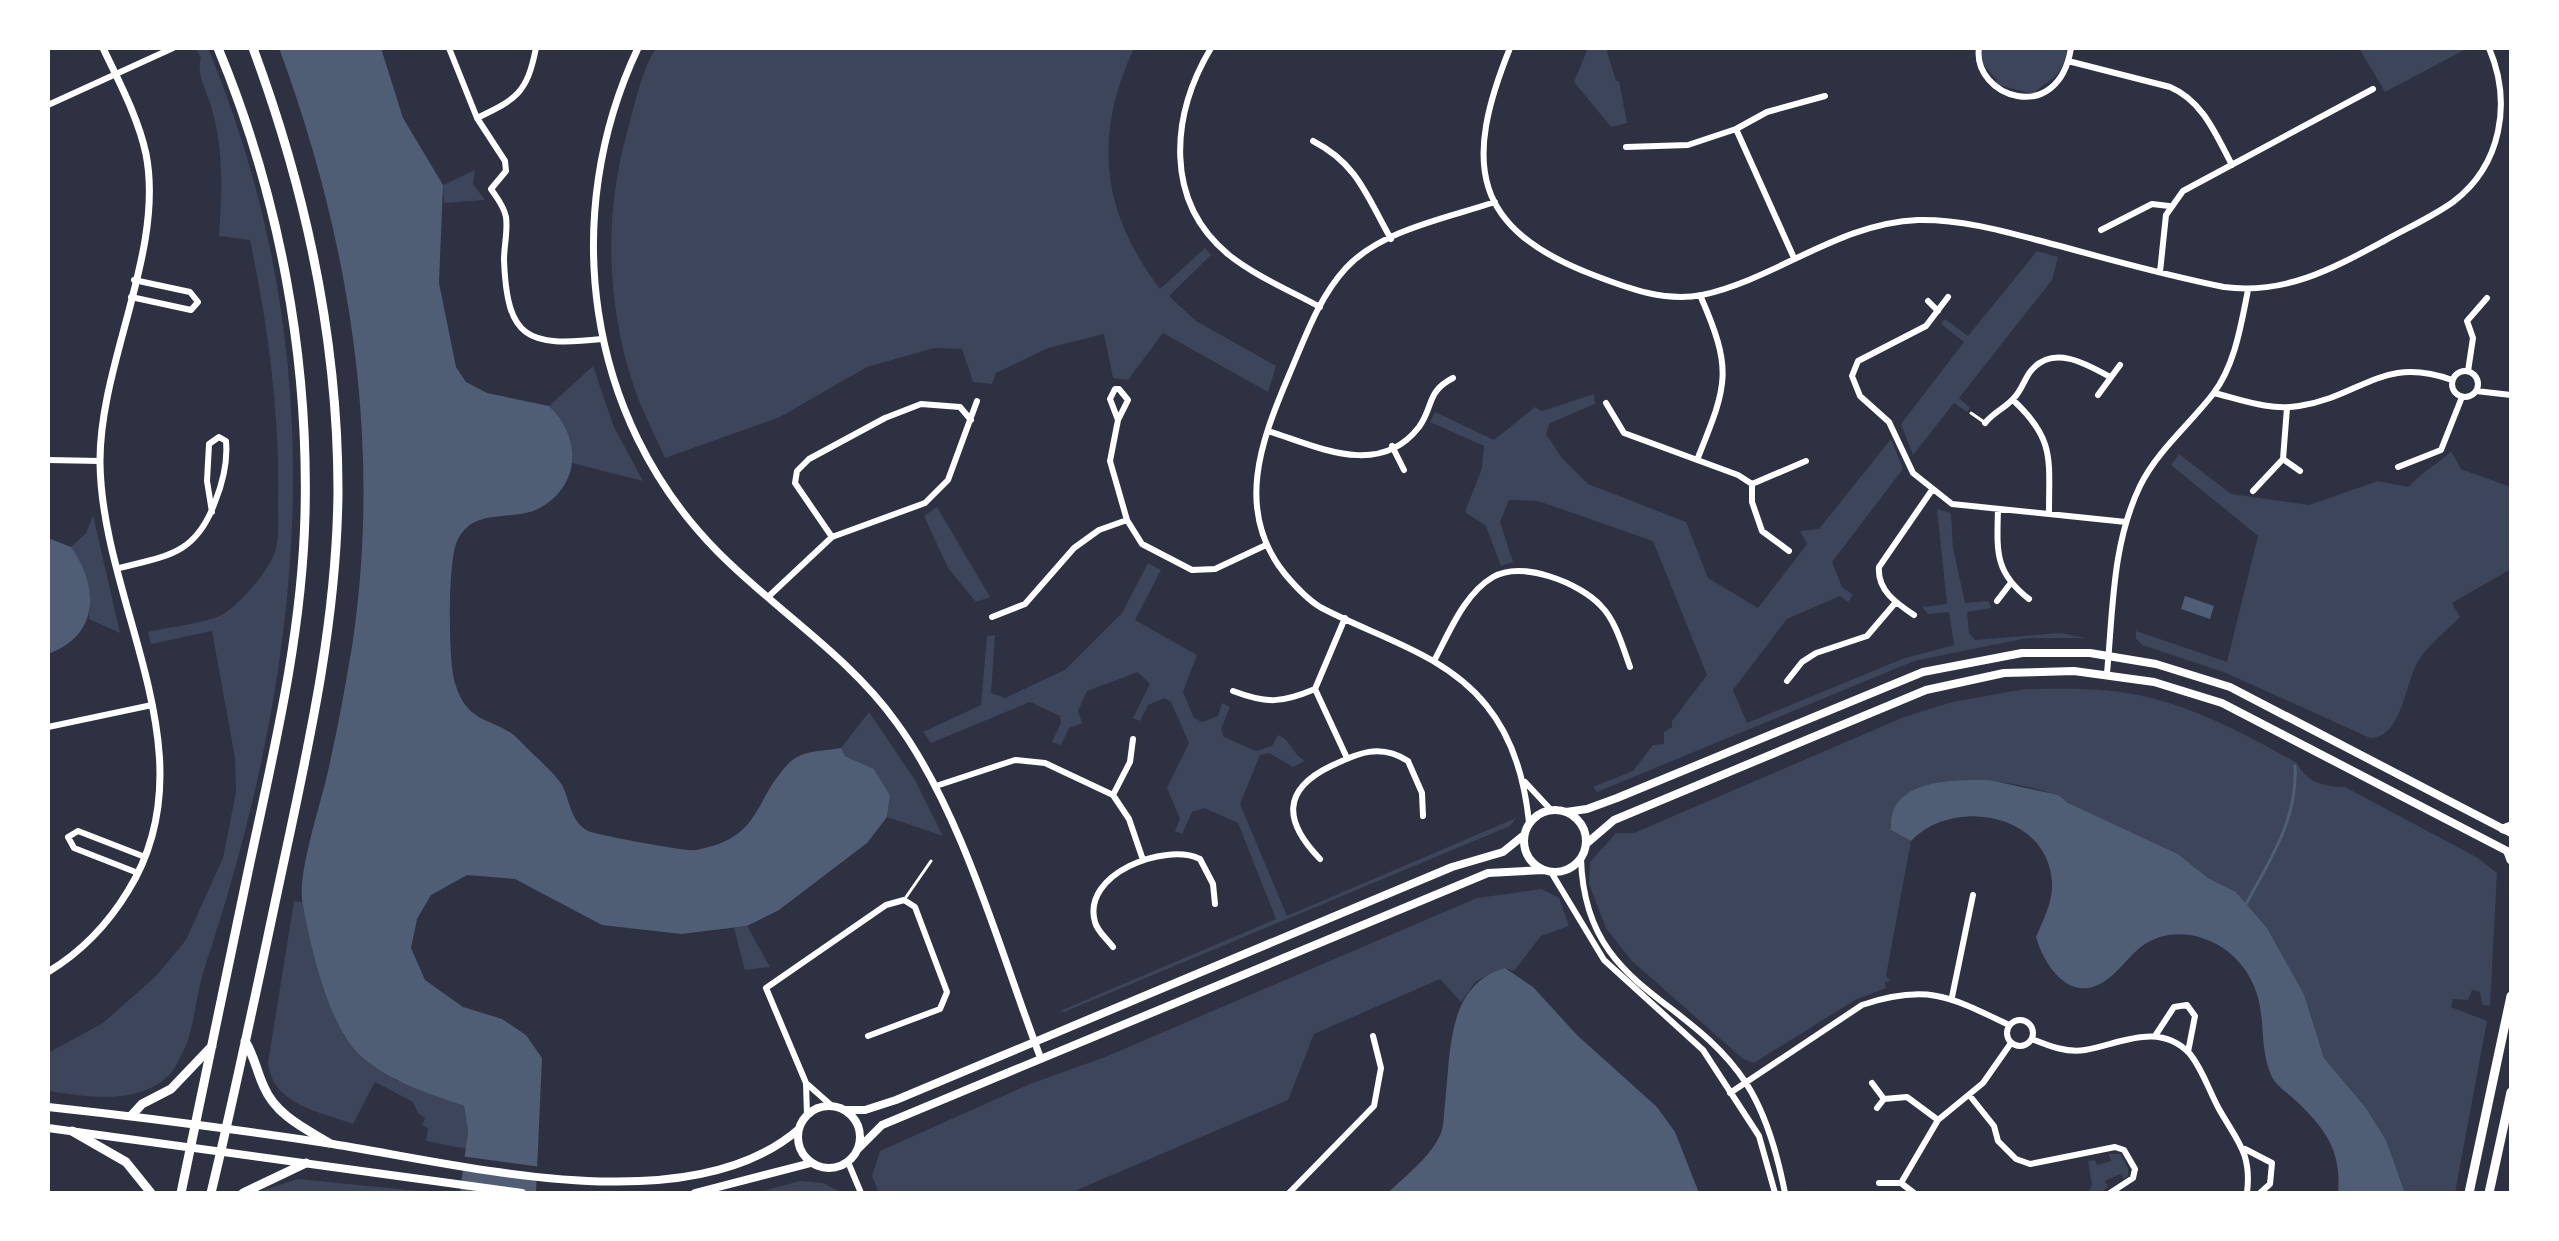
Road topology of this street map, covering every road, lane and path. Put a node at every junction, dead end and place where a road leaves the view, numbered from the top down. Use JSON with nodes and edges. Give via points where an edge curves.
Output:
{"nodes":[{"id":1,"x":103,"y":48,"type":"edge"},
{"id":2,"x":173,"y":48,"type":"edge"},
{"id":3,"x":218,"y":48,"type":"edge"},
{"id":4,"x":253,"y":48,"type":"edge"},
{"id":5,"x":449,"y":48,"type":"edge"},
{"id":6,"x":536,"y":48,"type":"edge"},
{"id":7,"x":638,"y":48,"type":"edge"},
{"id":8,"x":1211,"y":48,"type":"edge"},
{"id":9,"x":1510,"y":48,"type":"edge"},
{"id":10,"x":1979,"y":48,"type":"edge"},
{"id":11,"x":2071,"y":48,"type":"edge"},
{"id":12,"x":2489,"y":48,"type":"edge"},
{"id":13,"x":2068,"y":61,"type":"junction"},
{"id":14,"x":115,"y":75,"type":"junction"},
{"id":15,"x":2373,"y":89,"type":"dead end"},
{"id":16,"x":1825,"y":96,"type":"dead end"},
{"id":17,"x":48,"y":105,"type":"edge"},
{"id":18,"x":477,"y":118,"type":"junction"},
{"id":19,"x":1736,"y":129,"type":"junction"},
{"id":20,"x":1313,"y":141,"type":"dead end"},
{"id":21,"x":1626,"y":147,"type":"dead end"},
{"id":22,"x":2232,"y":165,"type":"junction"},
{"id":23,"x":1495,"y":202,"type":"junction"},
{"id":24,"x":2169,"y":206,"type":"junction"},
{"id":25,"x":2101,"y":230,"type":"dead end"},
{"id":26,"x":1391,"y":239,"type":"junction"},
{"id":27,"x":1794,"y":258,"type":"junction"},
{"id":28,"x":2160,"y":272,"type":"junction"},
{"id":29,"x":134,"y":280,"type":"junction"},
{"id":30,"x":2248,"y":290,"type":"junction"},
{"id":31,"x":1700,"y":295,"type":"junction"},
{"id":32,"x":130,"y":297,"type":"junction"},
{"id":33,"x":1948,"y":297,"type":"dead end"},
{"id":34,"x":2487,"y":298,"type":"dead end"},
{"id":35,"x":1928,"y":301,"type":"dead end"},
{"id":36,"x":1320,"y":307,"type":"junction"},
{"id":37,"x":1938,"y":311,"type":"junction"},
{"id":38,"x":602,"y":339,"type":"junction"},
{"id":39,"x":2120,"y":365,"type":"dead end"},
{"id":40,"x":2468,"y":371,"type":"junction"},
{"id":41,"x":2110,"y":377,"type":"junction"},
{"id":42,"x":1453,"y":378,"type":"dead end"},
{"id":43,"x":2452,"y":380,"type":"junction"},
{"id":44,"x":2476,"y":391,"type":"junction"},
{"id":45,"x":2214,"y":393,"type":"junction"},
{"id":46,"x":2098,"y":395,"type":"dead end"},
{"id":47,"x":2511,"y":395,"type":"edge"},
{"id":48,"x":2462,"y":397,"type":"junction"},
{"id":49,"x":2013,"y":400,"type":"junction"},
{"id":50,"x":977,"y":401,"type":"dead end"},
{"id":51,"x":1606,"y":403,"type":"dead end"},
{"id":52,"x":2287,"y":408,"type":"junction"},
{"id":53,"x":1971,"y":413,"type":"dead end"},
{"id":54,"x":971,"y":420,"type":"junction"},
{"id":55,"x":1118,"y":420,"type":"junction"},
{"id":56,"x":1985,"y":423,"type":"joint"},
{"id":57,"x":1268,"y":431,"type":"junction"},
{"id":58,"x":1392,"y":446,"type":"junction"},
{"id":59,"x":2283,"y":459,"type":"junction"},
{"id":60,"x":48,"y":460,"type":"edge"},
{"id":61,"x":1697,"y":460,"type":"junction"},
{"id":62,"x":100,"y":461,"type":"junction"},
{"id":63,"x":1806,"y":461,"type":"dead end"},
{"id":64,"x":2398,"y":467,"type":"dead end"},
{"id":65,"x":1404,"y":470,"type":"dead end"},
{"id":66,"x":2300,"y":471,"type":"dead end"},
{"id":67,"x":1752,"y":484,"type":"junction"},
{"id":68,"x":1932,"y":490,"type":"junction"},
{"id":69,"x":2253,"y":491,"type":"dead end"},
{"id":70,"x":1998,"y":509,"type":"junction"},
{"id":71,"x":212,"y":512,"type":"junction"},
{"id":72,"x":2049,"y":512,"type":"junction"},
{"id":73,"x":1127,"y":520,"type":"junction"},
{"id":74,"x":2126,"y":522,"type":"junction"},
{"id":75,"x":832,"y":537,"type":"junction"},
{"id":76,"x":1266,"y":545,"type":"junction"},
{"id":77,"x":1789,"y":551,"type":"dead end"},
{"id":78,"x":119,"y":568,"type":"junction"},
{"id":79,"x":2010,"y":584,"type":"junction"},
{"id":80,"x":768,"y":597,"type":"junction"},
{"id":81,"x":2029,"y":599,"type":"dead end"},
{"id":82,"x":1997,"y":601,"type":"dead end"},
{"id":83,"x":1896,"y":602,"type":"junction"},
{"id":84,"x":1914,"y":615,"type":"dead end"},
{"id":85,"x":992,"y":617,"type":"dead end"},
{"id":86,"x":1345,"y":618,"type":"junction"},
{"id":87,"x":2109,"y":655,"type":"junction"},
{"id":88,"x":1434,"y":661,"type":"junction"},
{"id":89,"x":1630,"y":667,"type":"dead end"},
{"id":90,"x":2107,"y":673,"type":"junction"},
{"id":91,"x":1787,"y":681,"type":"dead end"},
{"id":92,"x":1315,"y":689,"type":"junction"},
{"id":93,"x":1233,"y":691,"type":"dead end"},
{"id":94,"x":152,"y":705,"type":"junction"},
{"id":95,"x":48,"y":727,"type":"edge"},
{"id":96,"x":1133,"y":739,"type":"dead end"},
{"id":97,"x":1347,"y":758,"type":"junction"},
{"id":98,"x":1525,"y":782,"type":"junction"},
{"id":99,"x":936,"y":786,"type":"junction"},
{"id":100,"x":1113,"y":795,"type":"junction"},
{"id":101,"x":1551,"y":810,"type":"junction"},
{"id":102,"x":1566,"y":812,"type":"junction"},
{"id":103,"x":1423,"y":816,"type":"dead end"},
{"id":104,"x":1529,"y":823,"type":"junction"},
{"id":105,"x":2508,"y":829,"type":"edge"},
{"id":106,"x":1524,"y":835,"type":"junction"},
{"id":107,"x":1586,"y":844,"type":"junction"},
{"id":108,"x":2510,"y":855,"type":"edge"},
{"id":109,"x":145,"y":857,"type":"junction"},
{"id":110,"x":1320,"y":859,"type":"dead end"},
{"id":111,"x":1581,"y":859,"type":"junction"},
{"id":112,"x":1143,"y":860,"type":"junction"},
{"id":113,"x":931,"y":861,"type":"dead end"},
{"id":114,"x":1548,"y":871,"type":"junction"},
{"id":115,"x":138,"y":873,"type":"junction"},
{"id":116,"x":1973,"y":895,"type":"dead end"},
{"id":117,"x":904,"y":900,"type":"junction"},
{"id":118,"x":1215,"y":904,"type":"dead end"},
{"id":119,"x":1113,"y":947,"type":"dead end"},
{"id":120,"x":48,"y":972,"type":"edge"},
{"id":121,"x":2511,"y":996,"type":"edge"},
{"id":122,"x":1952,"y":997,"type":"junction"},
{"id":123,"x":2009,"y":1025,"type":"junction"},
{"id":124,"x":868,"y":1036,"type":"dead end"},
{"id":125,"x":1373,"y":1036,"type":"dead end"},
{"id":126,"x":2155,"y":1036,"type":"junction"},
{"id":127,"x":2032,"y":1039,"type":"junction"},
{"id":128,"x":245,"y":1041,"type":"junction"},
{"id":129,"x":1035,"y":1042,"type":"junction"},
{"id":130,"x":2011,"y":1043,"type":"junction"},
{"id":131,"x":212,"y":1046,"type":"junction"},
{"id":132,"x":2188,"y":1052,"type":"junction"},
{"id":133,"x":1041,"y":1059,"type":"junction"},
{"id":134,"x":806,"y":1083,"type":"junction"},
{"id":135,"x":1746,"y":1083,"type":"junction"},
{"id":136,"x":1872,"y":1083,"type":"dead end"},
{"id":137,"x":2511,"y":1092,"type":"edge"},
{"id":138,"x":1730,"y":1093,"type":"junction"},
{"id":139,"x":1970,"y":1096,"type":"junction"},
{"id":140,"x":1884,"y":1099,"type":"junction"},
{"id":141,"x":832,"y":1106,"type":"junction"},
{"id":142,"x":48,"y":1107,"type":"edge"},
{"id":143,"x":1877,"y":1108,"type":"dead end"},
{"id":144,"x":844,"y":1110,"type":"junction"},
{"id":145,"x":132,"y":1115,"type":"junction"},
{"id":146,"x":807,"y":1115,"type":"junction"},
{"id":147,"x":1938,"y":1120,"type":"junction"},
{"id":148,"x":196,"y":1124,"type":"junction"},
{"id":149,"x":48,"y":1128,"type":"edge"},
{"id":150,"x":226,"y":1129,"type":"junction"},
{"id":151,"x":799,"y":1129,"type":"junction"},
{"id":152,"x":72,"y":1131,"type":"junction"},
{"id":153,"x":329,"y":1143,"type":"junction"},
{"id":154,"x":191,"y":1148,"type":"junction"},
{"id":155,"x":858,"y":1149,"type":"junction"},
{"id":156,"x":2245,"y":1149,"type":"junction"},
{"id":157,"x":221,"y":1152,"type":"junction"},
{"id":158,"x":848,"y":1162,"type":"junction"},
{"id":159,"x":306,"y":1163,"type":"junction"},
{"id":160,"x":811,"y":1163,"type":"junction"},
{"id":161,"x":1879,"y":1183,"type":"dead end"},
{"id":162,"x":1901,"y":1183,"type":"junction"},
{"id":163,"x":151,"y":1193,"type":"edge"},
{"id":164,"x":181,"y":1193,"type":"edge"},
{"id":165,"x":211,"y":1193,"type":"edge"},
{"id":166,"x":243,"y":1193,"type":"edge"},
{"id":167,"x":522,"y":1193,"type":"edge"},
{"id":168,"x":695,"y":1193,"type":"edge"},
{"id":169,"x":861,"y":1193,"type":"edge"},
{"id":170,"x":1289,"y":1193,"type":"edge"},
{"id":171,"x":1775,"y":1193,"type":"edge"},
{"id":172,"x":1785,"y":1193,"type":"edge"},
{"id":173,"x":1914,"y":1193,"type":"edge"},
{"id":174,"x":2110,"y":1193,"type":"edge"},
{"id":175,"x":2247,"y":1193,"type":"edge"},
{"id":176,"x":2260,"y":1193,"type":"edge"},
{"id":177,"x":2469,"y":1193,"type":"edge"},
{"id":178,"x":2489,"y":1193,"type":"edge"}],
"edges":[{"from":1,"to":14,"type":"street"},
{"from":2,"to":14,"type":"street"},
{"from":3,"to":131,"type":"main road","via":[[253,144],[284,268],[301,389],[305,516],[286,697]]},
{"from":4,"to":128,"type":"main road","via":[[291,160],[318,274],[332,375],[338,492],[322,678]]},
{"from":5,"to":18,"type":"street"},
{"from":6,"to":18,"type":"street","via":[[525,88]]},
{"from":7,"to":38,"type":"street","via":[[608,128],[593,201],[592,269]]},
{"from":8,"to":36,"type":"street","via":[[1179,126],[1185,198],[1206,233],[1230,256]]},
{"from":9,"to":23,"type":"street","via":[[1482,137],[1483,165]]},
{"from":10,"to":13,"type":"street","via":[[1980,67],[1989,81],[2023,95],[2039,96],[2057,86]]},
{"from":11,"to":13,"type":"street"},
{"from":12,"to":30,"type":"street","via":[[2501,82],[2502,112],[2492,152],[2471,186],[2439,212],[2311,279]]},
{"from":13,"to":22,"type":"street","via":[[2184,94],[2205,116]]},
{"from":14,"to":17,"type":"street"},
{"from":14,"to":29,"type":"street","via":[[138,126],[148,173],[146,220]]},
{"from":15,"to":22,"type":"street"},
{"from":16,"to":19,"type":"street","via":[[1767,112]]},
{"from":18,"to":38,"type":"street","via":[[505,161],[506,171],[491,189],[507,219],[504,259],[512,318],[519,329],[537,338]]},
{"from":19,"to":21,"type":"street","via":[[1688,145]]},
{"from":19,"to":27,"type":"street"},
{"from":20,"to":26,"type":"street","via":[[1339,154],[1354,171]]},
{"from":22,"to":24,"type":"street","via":[[2183,191]]},
{"from":23,"to":26,"type":"street"},
{"from":23,"to":31,"type":"street","via":[[1527,242],[1558,262],[1652,295]]},
{"from":24,"to":25,"type":"street","via":[[2152,204]]},
{"from":24,"to":28,"type":"street"},
{"from":26,"to":36,"type":"street","via":[[1347,267]]},
{"from":27,"to":28,"type":"street","via":[[1880,226],[1953,221]]},
{"from":27,"to":31,"type":"street"},
{"from":28,"to":30,"type":"street"},
{"from":29,"to":32,"type":"street"},
{"from":29,"to":32,"type":"street","via":[[190,292],[198,302],[191,310]]},
{"from":30,"to":45,"type":"street","via":[[2240,333]]},
{"from":31,"to":61,"type":"street","via":[[1720,340],[1724,380]]},
{"from":32,"to":62,"type":"street"},
{"from":33,"to":37,"type":"street"},
{"from":34,"to":40,"type":"street","via":[[2467,321],[2473,338]]},
{"from":35,"to":37,"type":"street"},
{"from":36,"to":57,"type":"street"},
{"from":37,"to":68,"type":"street","via":[[1911,336],[1858,361],[1852,376],[1860,396],[1889,422],[1913,473]]},
{"from":38,"to":80,"type":"street","via":[[628,419],[660,479],[716,550]]},
{"from":39,"to":41,"type":"street"},
{"from":40,"to":43,"type":"street"},
{"from":40,"to":44,"type":"street","via":[[2476,377]]},
{"from":41,"to":46,"type":"street"},
{"from":41,"to":49,"type":"street","via":[[2084,362],[2055,356],[2031,371]]},
{"from":42,"to":58,"type":"street","via":[[1437,386],[1416,430]]},
{"from":43,"to":48,"type":"street"},
{"from":43,"to":52,"type":"street","via":[[2410,370]]},
{"from":44,"to":47,"type":"street"},
{"from":44,"to":48,"type":"street"},
{"from":45,"to":52,"type":"street"},
{"from":45,"to":74,"type":"street","via":[[2142,482]]},
{"from":48,"to":64,"type":"street","via":[[2441,450]]},
{"from":49,"to":56,"type":"street","via":[[1999,406]]},
{"from":49,"to":72,"type":"street","via":[[2045,439],[2050,456]]},
{"from":50,"to":54,"type":"street"},
{"from":51,"to":61,"type":"street","via":[[1624,433]]},
{"from":52,"to":59,"type":"street"},
{"from":53,"to":56,"type":"lane"},
{"from":54,"to":75,"type":"street","via":[[948,480],[925,503]]},
{"from":54,"to":75,"type":"street","via":[[960,407],[921,404],[809,459],[797,471],[795,483]]},
{"from":55,"to":55,"type":"street","via":[[1110,399],[1115,389],[1128,400]]},
{"from":55,"to":73,"type":"street","via":[[1110,461]]},
{"from":57,"to":58,"type":"street","via":[[1342,456],[1366,456]]},
{"from":57,"to":76,"type":"street","via":[[1254,489]]},
{"from":58,"to":65,"type":"street"},
{"from":59,"to":66,"type":"street"},
{"from":59,"to":69,"type":"street"},
{"from":60,"to":62,"type":"street"},
{"from":61,"to":67,"type":"street"},
{"from":62,"to":78,"type":"street","via":[[102,496]]},
{"from":63,"to":67,"type":"street"},
{"from":67,"to":77,"type":"street","via":[[1762,531]]},
{"from":68,"to":70,"type":"street","via":[[1952,504]]},
{"from":68,"to":83,"type":"street","via":[[1879,567],[1881,584]]},
{"from":70,"to":72,"type":"street"},
{"from":70,"to":79,"type":"street","via":[[2001,570]]},
{"from":71,"to":71,"type":"street","via":[[209,444],[219,437],[226,441],[224,475]]},
{"from":71,"to":78,"type":"street","via":[[198,536],[181,550]]},
{"from":72,"to":74,"type":"street"},
{"from":73,"to":76,"type":"street","via":[[1142,544],[1192,570],[1215,569]]},
{"from":73,"to":85,"type":"street","via":[[1099,530],[1074,548],[1025,604]]},
{"from":74,"to":87,"type":"street"},
{"from":75,"to":80,"type":"street"},
{"from":76,"to":86,"type":"street","via":[[1295,587]]},
{"from":78,"to":94,"type":"street"},
{"from":79,"to":81,"type":"street"},
{"from":79,"to":82,"type":"street"},
{"from":80,"to":99,"type":"street","via":[[869,689]]},
{"from":83,"to":84,"type":"street"},
{"from":83,"to":91,"type":"street","via":[[1867,636],[1816,653]]},
{"from":86,"to":88,"type":"street"},
{"from":86,"to":92,"type":"street"},
{"from":87,"to":90,"type":"street"},
{"from":87,"to":102,"type":"main road","via":[[2022,653],[1923,672],[1617,798]]},
{"from":87,"to":105,"type":"main road","via":[[2230,687]]},
{"from":88,"to":89,"type":"street","via":[[1477,589],[1495,575],[1515,571],[1575,587],[1602,606]]},
{"from":88,"to":98,"type":"street","via":[[1485,703]]},
{"from":90,"to":107,"type":"main road","via":[[2004,673],[1926,690],[1614,820]]},
{"from":90,"to":108,"type":"main road","via":[[2222,703]]},
{"from":92,"to":93,"type":"street","via":[[1285,701]]},
{"from":92,"to":97,"type":"street"},
{"from":94,"to":95,"type":"street"},
{"from":94,"to":109,"type":"street","via":[[161,779],[157,820]]},
{"from":96,"to":100,"type":"street","via":[[1130,762]]},
{"from":97,"to":103,"type":"street","via":[[1378,749],[1408,761],[1422,793]]},
{"from":97,"to":110,"type":"street","via":[[1309,777],[1294,797],[1298,827]]},
{"from":98,"to":101,"type":"street"},
{"from":98,"to":104,"type":"street"},
{"from":99,"to":100,"type":"street","via":[[1026,759]]},
{"from":99,"to":129,"type":"street"},
{"from":100,"to":112,"type":"street","via":[[1129,819]]},
{"from":101,"to":102,"type":"main road"},
{"from":101,"to":104,"type":"main road"},
{"from":102,"to":107,"type":"main road","via":[[1582,825]]},
{"from":104,"to":106,"type":"main road"},
{"from":106,"to":114,"type":"main road","via":[[1526,852]]},
{"from":106,"to":129,"type":"main road","via":[[1503,852],[1452,867]]},
{"from":107,"to":111,"type":"main road"},
{"from":109,"to":115,"type":"street"},
{"from":109,"to":115,"type":"street","via":[[78,831],[68,837],[74,848]]},
{"from":111,"to":114,"type":"main road","via":[[1568,869]]},
{"from":111,"to":135,"type":"street","via":[[1585,904],[1602,943]]},
{"from":112,"to":118,"type":"street","via":[[1180,851],[1200,859],[1213,884]]},
{"from":112,"to":119,"type":"street","via":[[1106,883],[1094,907],[1096,925]]},
{"from":113,"to":117,"type":"lane"},
{"from":114,"to":133,"type":"main road","via":[[1488,873]]},
{"from":114,"to":138,"type":"street","via":[[1604,960],[1703,1050]]},
{"from":115,"to":120,"type":"street","via":[[99,930]]},
{"from":116,"to":122,"type":"street"},
{"from":117,"to":124,"type":"street","via":[[915,907],[947,992],[940,1009]]},
{"from":117,"to":134,"type":"street","via":[[886,905],[766,988]]},
{"from":121,"to":177,"type":"main road"},
{"from":122,"to":123,"type":"street"},
{"from":122,"to":135,"type":"street","via":[[1917,993],[1862,1005]]},
{"from":123,"to":127,"type":"street","via":[[2020,1019],[2028,1022]]},
{"from":123,"to":130,"type":"street"},
{"from":125,"to":170,"type":"street","via":[[1381,1068],[1374,1106]]},
{"from":126,"to":127,"type":"street","via":[[2135,1035],[2083,1050],[2056,1049]]},
{"from":126,"to":132,"type":"street"},
{"from":126,"to":132,"type":"street","via":[[2174,1007],[2187,1005],[2195,1016]]},
{"from":127,"to":130,"type":"street","via":[[2022,1046]]},
{"from":128,"to":150,"type":"main road"},
{"from":128,"to":153,"type":"main road","via":[[276,1107]]},
{"from":129,"to":133,"type":"street"},
{"from":129,"to":144,"type":"main road","via":[[896,1100]]},
{"from":130,"to":139,"type":"street"},
{"from":131,"to":145,"type":"main road","via":[[171,1089]]},
{"from":131,"to":148,"type":"main road"},
{"from":132,"to":156,"type":"street"},
{"from":133,"to":155,"type":"main road","via":[[882,1125]]},
{"from":134,"to":141,"type":"street"},
{"from":134,"to":146,"type":"street"},
{"from":135,"to":138,"type":"street"},
{"from":135,"to":172,"type":"street","via":[[1766,1127]]},
{"from":136,"to":140,"type":"street"},
{"from":137,"to":178,"type":"main road"},
{"from":138,"to":171,"type":"street","via":[[1759,1136]]},
{"from":139,"to":147,"type":"street"},
{"from":139,"to":174,"type":"street","via":[[1994,1126],[2005,1151],[2030,1164],[2115,1147],[2124,1150],[2135,1169],[2133,1178]]},
{"from":140,"to":143,"type":"street"},
{"from":140,"to":147,"type":"street","via":[[1907,1097]]},
{"from":141,"to":144,"type":"main road"},
{"from":141,"to":146,"type":"main road"},
{"from":142,"to":145,"type":"main road"},
{"from":144,"to":155,"type":"main road","via":[[859,1130]]},
{"from":145,"to":148,"type":"main road"},
{"from":146,"to":151,"type":"main road"},
{"from":147,"to":162,"type":"street"},
{"from":148,"to":150,"type":"main road"},
{"from":148,"to":154,"type":"main road"},
{"from":149,"to":152,"type":"main road"},
{"from":150,"to":153,"type":"main road"},
{"from":150,"to":157,"type":"main road"},
{"from":151,"to":153,"type":"main road","via":[[762,1155],[687,1176],[623,1182],[551,1178]]},
{"from":151,"to":160,"type":"main road","via":[[799,1148]]},
{"from":152,"to":154,"type":"main road"},
{"from":152,"to":163,"type":"main road","via":[[126,1162]]},
{"from":154,"to":157,"type":"main road"},
{"from":154,"to":164,"type":"main road"},
{"from":155,"to":158,"type":"main road"},
{"from":156,"to":175,"type":"street"},
{"from":156,"to":176,"type":"street","via":[[2272,1163],[2270,1184]]},
{"from":157,"to":159,"type":"main road"},
{"from":157,"to":165,"type":"main road"},
{"from":158,"to":160,"type":"main road","via":[[830,1169]]},
{"from":158,"to":169,"type":"street"},
{"from":159,"to":166,"type":"main road"},
{"from":159,"to":167,"type":"main road"},
{"from":160,"to":168,"type":"main road"},
{"from":161,"to":162,"type":"street"},
{"from":162,"to":173,"type":"street"}]}
